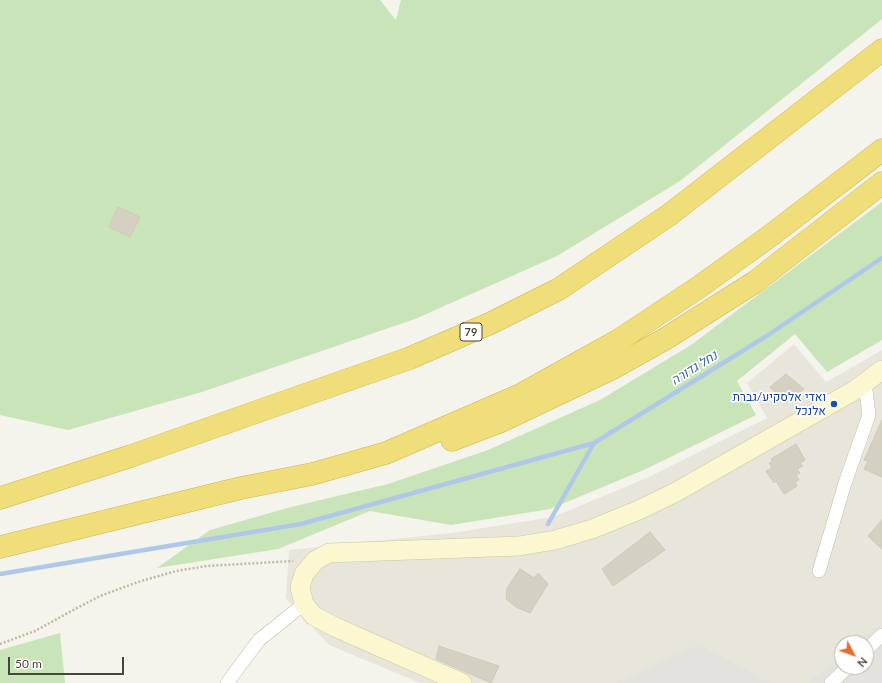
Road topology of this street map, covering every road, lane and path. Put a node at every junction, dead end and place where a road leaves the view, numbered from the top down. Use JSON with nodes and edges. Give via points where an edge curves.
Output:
{"nodes":[{"id":1,"x":882,"y":50,"type":"edge"},
{"id":2,"x":882,"y":150,"type":"edge"},
{"id":3,"x":882,"y":183,"type":"edge"},
{"id":4,"x":882,"y":370,"type":"edge"},
{"id":5,"x":865,"y":383,"type":"junction"},
{"id":6,"x":386,"y":453,"type":"junction"},
{"id":7,"x":0,"y":498,"type":"edge"},
{"id":8,"x":0,"y":547,"type":"edge"},
{"id":9,"x":316,"y":560,"type":"junction"},
{"id":10,"x":819,"y":571,"type":"dead end"},
{"id":11,"x":304,"y":604,"type":"junction"},
{"id":12,"x":882,"y":636,"type":"edge"},
{"id":13,"x":874,"y":643,"type":"edge"},
{"id":14,"x":0,"y":644,"type":"edge"},
{"id":15,"x":840,"y":675,"type":"edge"},
{"id":16,"x":227,"y":683,"type":"edge"},
{"id":17,"x":462,"y":683,"type":"edge"},
{"id":18,"x":831,"y":683,"type":"edge"}],
"edges":[{"from":1,"to":7,"type":"highway","number":"79","via":[[669,215],[559,289],[518,310],[410,358],[132,456]]},
{"from":2,"to":6,"type":"highway","via":[[770,236],[619,340],[520,395]]},
{"from":3,"to":6,"type":"highway","via":[[755,282],[665,339],[615,367],[499,422],[436,446]]},
{"from":4,"to":5,"type":"street"},
{"from":5,"to":9,"type":"street","via":[[676,492],[592,529],[555,540],[519,546],[329,553]]},
{"from":5,"to":10,"type":"street","via":[[869,415],[845,483]]},
{"from":6,"to":8,"type":"highway","via":[[312,474],[241,488]]},
{"from":9,"to":11,"type":"street","via":[[304,574],[300,587]]},
{"from":9,"to":14,"type":"path","via":[[207,566],[176,571],[100,596],[35,631]]},
{"from":11,"to":16,"type":"street","via":[[259,640]]},
{"from":11,"to":17,"type":"street","via":[[314,616],[335,627]]},
{"from":12,"to":13,"type":"street"},
{"from":15,"to":18,"type":"street"}]}
